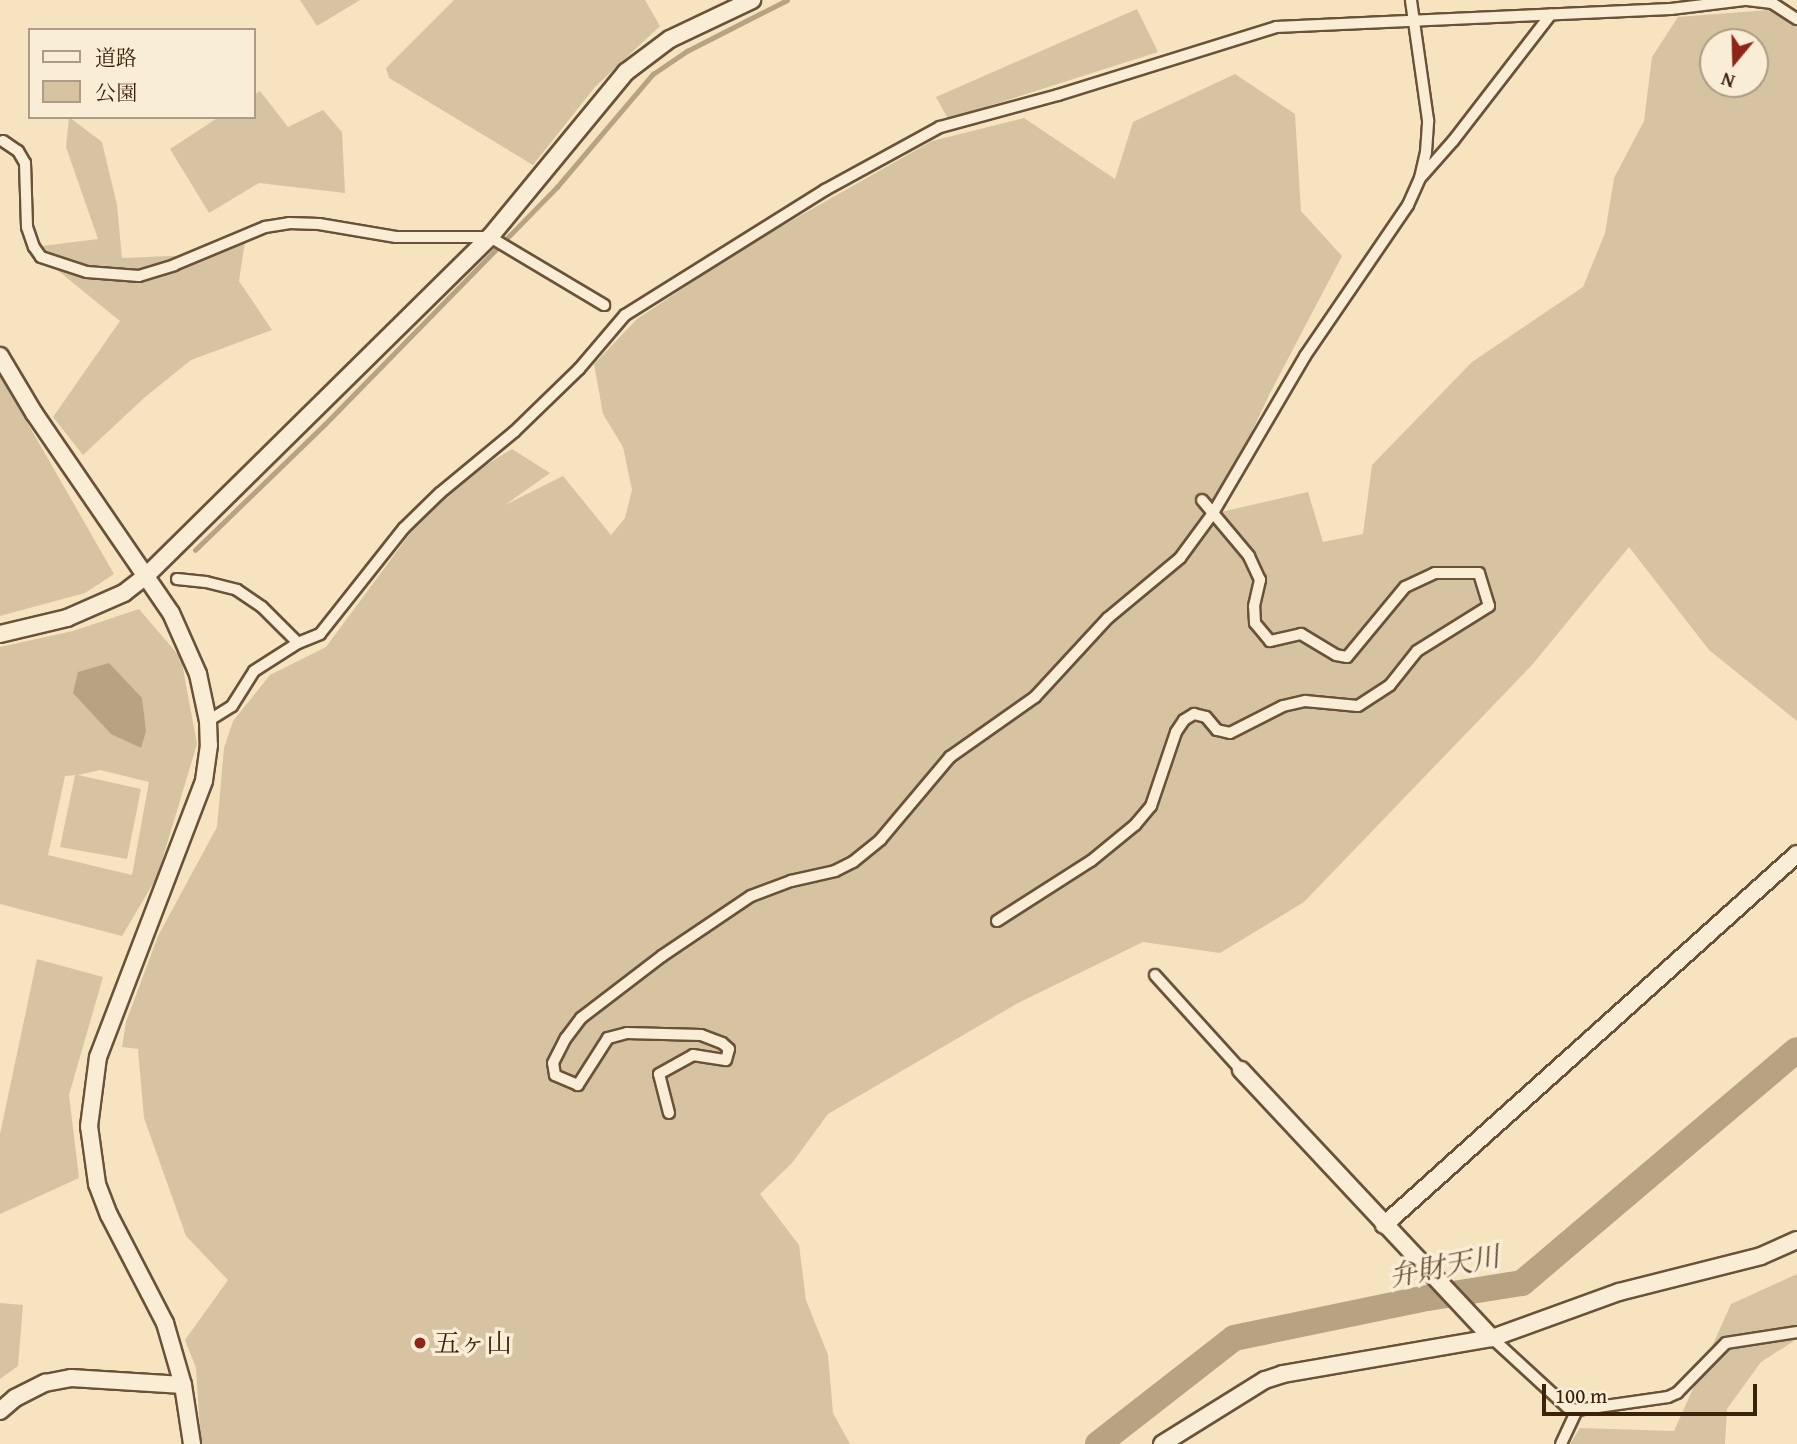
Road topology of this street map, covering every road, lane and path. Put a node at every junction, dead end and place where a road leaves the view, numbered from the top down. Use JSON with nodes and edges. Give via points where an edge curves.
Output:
{"nodes":[{"id":1,"x":752,"y":0,"type":"edge"},
{"id":2,"x":1411,"y":0,"type":"edge"},
{"id":3,"x":1683,"y":0,"type":"edge"},
{"id":4,"x":1746,"y":0,"type":"edge"},
{"id":5,"x":1671,"y":9,"type":"junction"},
{"id":6,"x":1551,"y":14,"type":"junction"},
{"id":7,"x":1413,"y":19,"type":"junction"},
{"id":8,"x":1797,"y":19,"type":"edge"},
{"id":9,"x":3,"y":141,"type":"dead end"},
{"id":10,"x":1420,"y":178,"type":"junction"},
{"id":11,"x":489,"y":237,"type":"junction"},
{"id":12,"x":604,"y":306,"type":"dead end"},
{"id":13,"x":0,"y":356,"type":"edge"},
{"id":14,"x":1202,"y":500,"type":"dead end"},
{"id":15,"x":1213,"y":513,"type":"junction"},
{"id":16,"x":146,"y":576,"type":"junction"},
{"id":17,"x":177,"y":579,"type":"dead end"},
{"id":18,"x":0,"y":634,"type":"edge"},
{"id":19,"x":298,"y":643,"type":"junction"},
{"id":20,"x":208,"y":721,"type":"junction"},
{"id":21,"x":1797,"y":854,"type":"edge"},
{"id":22,"x":997,"y":921,"type":"dead end"},
{"id":23,"x":1155,"y":975,"type":"dead end"},
{"id":24,"x":1241,"y":1070,"type":"joint"},
{"id":25,"x":669,"y":1113,"type":"dead end"},
{"id":26,"x":1384,"y":1225,"type":"junction"},
{"id":27,"x":1797,"y":1240,"type":"edge"},
{"id":28,"x":1797,"y":1332,"type":"edge"},
{"id":29,"x":1492,"y":1338,"type":"junction"},
{"id":30,"x":183,"y":1385,"type":"junction"},
{"id":31,"x":1577,"y":1410,"type":"junction"},
{"id":32,"x":0,"y":1411,"type":"edge"},
{"id":33,"x":192,"y":1444,"type":"edge"},
{"id":34,"x":1162,"y":1444,"type":"edge"},
{"id":35,"x":1561,"y":1444,"type":"edge"}],
"edges":[{"from":1,"to":11,"type":"street","via":[[670,39],[626,72]]},
{"from":2,"to":7,"type":"street"},
{"from":3,"to":5,"type":"street"},
{"from":4,"to":5,"type":"street"},
{"from":4,"to":8,"type":"street","via":[[1772,3]]},
{"from":5,"to":6,"type":"street"},
{"from":6,"to":7,"type":"street"},
{"from":6,"to":10,"type":"street"},
{"from":7,"to":10,"type":"street","via":[[1428,120]]},
{"from":7,"to":19,"type":"street","via":[[1276,27],[940,127],[831,187],[625,315],[579,369],[514,432],[404,528],[320,634]]},
{"from":9,"to":11,"type":"street","via":[[18,151],[25,163],[27,227],[34,247],[41,257],[87,272],[139,276],[289,223],[396,237]]},
{"from":10,"to":15,"type":"street","via":[[1408,205],[1305,356]]},
{"from":11,"to":12,"type":"street"},
{"from":11,"to":16,"type":"street"},
{"from":13,"to":16,"type":"street"},
{"from":14,"to":15,"type":"street"},
{"from":15,"to":22,"type":"street","via":[[1249,556],[1260,580],[1255,624],[1270,641],[1301,634],[1347,657],[1405,587],[1435,573],[1479,573],[1489,606],[1417,651],[1390,685],[1358,706],[1305,701],[1283,706],[1230,733],[1217,730],[1206,717],[1194,715],[1184,720],[1151,806],[1135,824],[1091,861]]},
{"from":15,"to":25,"type":"street","via":[[1173,565],[1108,618],[1035,697],[950,757],[881,839],[853,862],[751,897],[581,1017],[554,1063],[555,1075],[578,1085],[608,1038],[626,1033],[701,1035],[729,1049],[726,1060],[693,1055],[659,1074]]},
{"from":16,"to":18,"type":"street","via":[[124,593],[67,618]]},
{"from":16,"to":20,"type":"street","via":[[187,646]]},
{"from":17,"to":19,"type":"street","via":[[237,590],[262,607]]},
{"from":19,"to":20,"type":"street","via":[[254,671],[232,706]]},
{"from":20,"to":30,"type":"street","via":[[204,780],[98,1057],[89,1126],[97,1184],[108,1215],[164,1323]]},
{"from":21,"to":26,"type":"street"},
{"from":23,"to":24,"type":"street"},
{"from":24,"to":26,"type":"street"},
{"from":26,"to":29,"type":"street"},
{"from":27,"to":29,"type":"street","via":[[1761,1256],[1619,1292]]},
{"from":28,"to":31,"type":"street","via":[[1726,1343],[1668,1397]]},
{"from":29,"to":31,"type":"street","via":[[1567,1407]]},
{"from":29,"to":34,"type":"street","via":[[1265,1380]]},
{"from":30,"to":32,"type":"street","via":[[71,1378],[45,1382]]},
{"from":30,"to":33,"type":"street"},
{"from":31,"to":35,"type":"street"}]}
